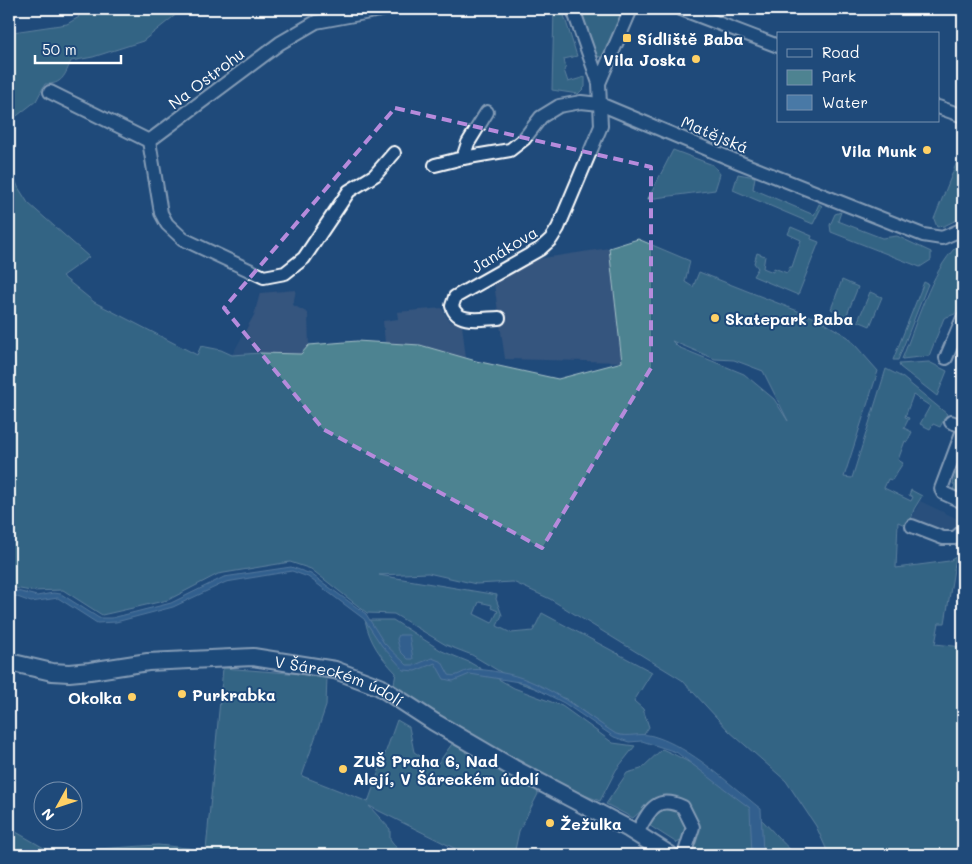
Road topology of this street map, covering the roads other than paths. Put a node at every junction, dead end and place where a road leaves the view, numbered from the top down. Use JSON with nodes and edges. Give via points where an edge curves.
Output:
{"nodes":[{"id":1,"x":386,"y":9,"type":"edge"},
{"id":2,"x":573,"y":9,"type":"edge"},
{"id":3,"x":631,"y":9,"type":"edge"},
{"id":4,"x":681,"y":9,"type":"edge"},
{"id":5,"x":350,"y":12,"type":"edge"},
{"id":6,"x":777,"y":46,"type":"edge"},
{"id":7,"x":599,"y":83,"type":"junction"},
{"id":8,"x":50,"y":92,"type":"dead end"},
{"id":9,"x":600,"y":104,"type":"junction"},
{"id":10,"x":940,"y":108,"type":"edge"},
{"id":11,"x":487,"y":112,"type":"dead end"},
{"id":12,"x":963,"y":116,"type":"edge"},
{"id":13,"x":149,"y":140,"type":"junction"},
{"id":14,"x":394,"y":153,"type":"dead end"},
{"id":15,"x":463,"y":158,"type":"junction"},
{"id":16,"x":435,"y":165,"type":"dead end"},
{"id":17,"x":963,"y":230,"type":"edge"},
{"id":18,"x":499,"y":318,"type":"dead end"},
{"id":19,"x":963,"y":318,"type":"edge"},
{"id":20,"x":946,"y":358,"type":"dead end"},
{"id":21,"x":959,"y":426,"type":"edge"},
{"id":22,"x":963,"y":502,"type":"edge"},
{"id":23,"x":912,"y":526,"type":"dead end"},
{"id":24,"x":963,"y":531,"type":"edge"},
{"id":25,"x":9,"y":662,"type":"edge"},
{"id":26,"x":637,"y":833,"type":"junction"},
{"id":27,"x":670,"y":855,"type":"edge"},
{"id":28,"x":684,"y":855,"type":"edge"}],
"edges":[{"from":1,"to":5,"type":"street","name":"Na Ostrohu"},
{"from":2,"to":7,"type":"street"},
{"from":3,"to":7,"type":"street"},
{"from":4,"to":6,"type":"street"},
{"from":5,"to":13,"type":"street","name":"Na Ostrohu","via":[[316,22],[280,44]]},
{"from":7,"to":9,"type":"street"},
{"from":8,"to":13,"type":"street"},
{"from":9,"to":15,"type":"street","name":"Matějská","via":[[581,102],[560,106],[541,116],[510,150]]},
{"from":9,"to":17,"type":"street","name":"Matějská","via":[[923,235],[942,238]]},
{"from":9,"to":18,"type":"street","name":"Janákova","via":[[601,126],[551,239],[540,249],[455,297],[452,306],[458,316],[466,319]]},
{"from":10,"to":12,"type":"street"},
{"from":11,"to":15,"type":"street","via":[[468,143]]},
{"from":13,"to":14,"type":"street","via":[[161,213],[167,224],[183,239],[264,277],[285,273],[304,258],[349,191],[375,175]]},
{"from":15,"to":16,"type":"street","name":"Matějská"},
{"from":19,"to":20,"type":"street"},
{"from":21,"to":22,"type":"street","via":[[940,489]]},
{"from":23,"to":24,"type":"street","via":[[943,538],[955,538]]},
{"from":25,"to":26,"type":"street","name":"V Šáreckém údolí","via":[[52,672],[90,672],[148,662],[253,658],[335,670],[380,687],[513,768]]},
{"from":26,"to":27,"type":"street","name":"V Šáreckém údolí"},
{"from":26,"to":28,"type":"street","via":[[656,804],[671,801],[684,807],[693,827]]}]}
